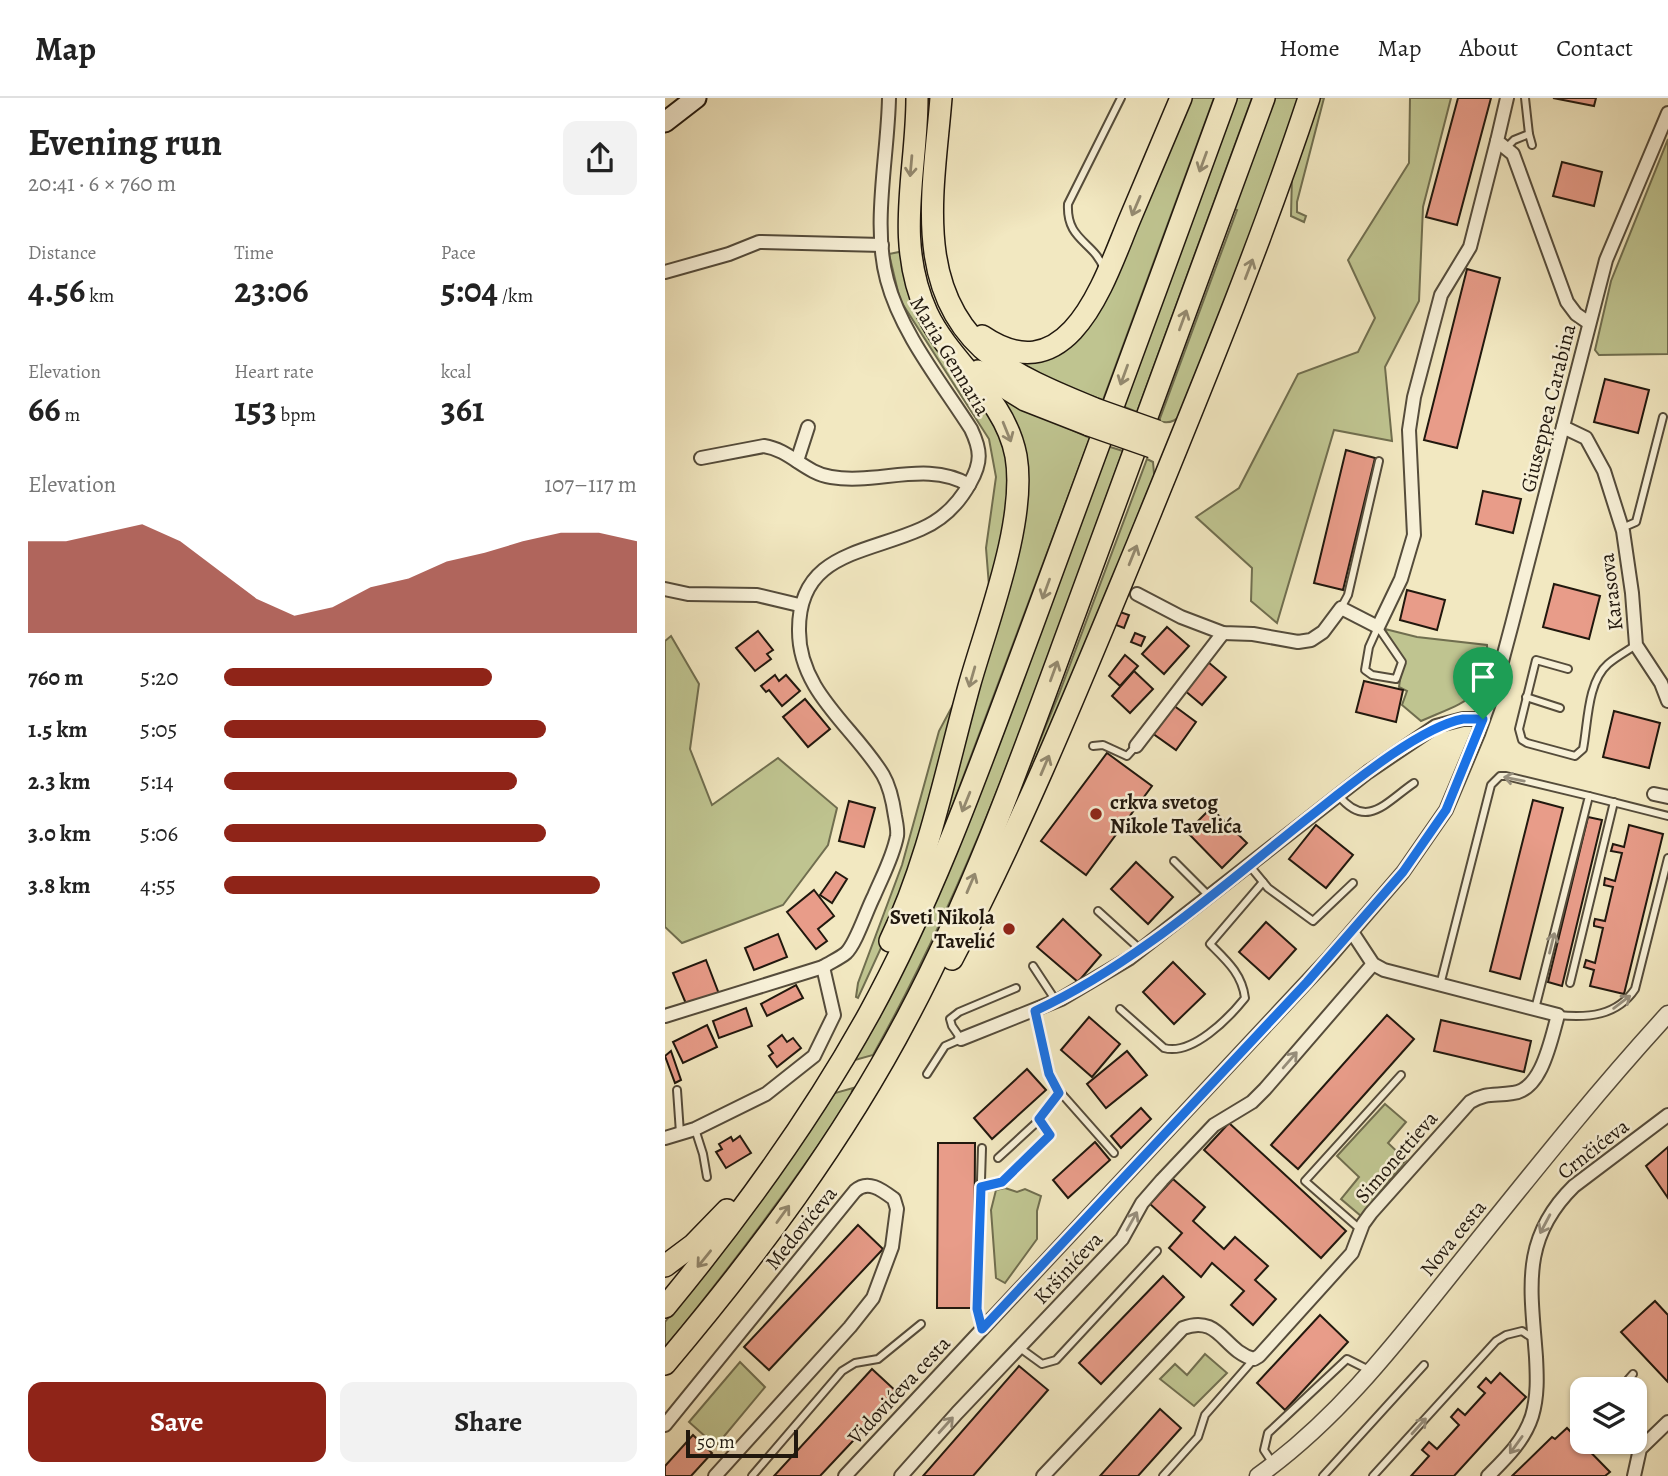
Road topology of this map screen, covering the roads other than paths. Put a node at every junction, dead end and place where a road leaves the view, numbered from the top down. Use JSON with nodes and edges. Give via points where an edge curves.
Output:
{"nodes":[{"id":1,"x":696,"y":98,"type":"edge"},
{"id":2,"x":889,"y":98,"type":"edge"},
{"id":3,"x":917,"y":98,"type":"edge"},
{"id":4,"x":941,"y":98,"type":"edge"},
{"id":5,"x":1121,"y":98,"type":"edge"},
{"id":6,"x":1181,"y":98,"type":"edge"},
{"id":7,"x":1226,"y":98,"type":"edge"},
{"id":8,"x":1264,"y":98,"type":"edge"},
{"id":9,"x":1309,"y":98,"type":"edge"},
{"id":10,"x":1507,"y":98,"type":"edge"},
{"id":11,"x":1525,"y":98,"type":"edge"},
{"id":12,"x":1668,"y":113,"type":"edge"},
{"id":13,"x":665,"y":122,"type":"edge"},
{"id":14,"x":1529,"y":134,"type":"junction"},
{"id":15,"x":1502,"y":144,"type":"junction"},
{"id":16,"x":1532,"y":145,"type":"dead end"},
{"id":17,"x":882,"y":245,"type":"junction"},
{"id":18,"x":1111,"y":247,"type":"junction"},
{"id":19,"x":1091,"y":249,"type":"junction"},
{"id":20,"x":665,"y":272,"type":"edge"},
{"id":21,"x":1105,"y":278,"type":"junction"},
{"id":22,"x":963,"y":323,"type":"junction"},
{"id":23,"x":1590,"y":323,"type":"junction"},
{"id":24,"x":957,"y":355,"type":"junction"},
{"id":25,"x":1092,"y":417,"type":"junction"},
{"id":26,"x":1663,"y":417,"type":"dead end"},
{"id":27,"x":808,"y":427,"type":"dead end"},
{"id":28,"x":1563,"y":428,"type":"junction"},
{"id":29,"x":1178,"y":446,"type":"junction"},
{"id":30,"x":701,"y":458,"type":"dead end"},
{"id":31,"x":797,"y":461,"type":"junction"},
{"id":32,"x":1379,"y":461,"type":"dead end"},
{"id":33,"x":969,"y":485,"type":"junction"},
{"id":34,"x":1622,"y":528,"type":"junction"},
{"id":35,"x":665,"y":589,"type":"edge"},
{"id":36,"x":1137,"y":594,"type":"dead end"},
{"id":37,"x":799,"y":605,"type":"junction"},
{"id":38,"x":1341,"y":608,"type":"junction"},
{"id":39,"x":1378,"y":627,"type":"junction"},
{"id":40,"x":1223,"y":633,"type":"junction"},
{"id":41,"x":1636,"y":645,"type":"junction"},
{"id":42,"x":1568,"y":669,"type":"dead end"},
{"id":43,"x":1664,"y":682,"type":"edge"},
{"id":44,"x":1525,"y":697,"type":"junction"},
{"id":45,"x":1668,"y":701,"type":"edge"},
{"id":46,"x":1560,"y":708,"type":"dead end"},
{"id":47,"x":1483,"y":719,"type":"junction"},
{"id":48,"x":1093,"y":746,"type":"dead end"},
{"id":49,"x":1136,"y":747,"type":"joint"},
{"id":50,"x":1414,"y":783,"type":"dead end"},
{"id":51,"x":1654,"y":793,"type":"dead end"},
{"id":52,"x":1338,"y":795,"type":"junction"},
{"id":53,"x":1589,"y":796,"type":"junction"},
{"id":54,"x":1668,"y":797,"type":"edge"},
{"id":55,"x":1614,"y":802,"type":"junction"},
{"id":56,"x":1668,"y":816,"type":"edge"},
{"id":57,"x":1668,"y":858,"type":"edge"},
{"id":58,"x":1174,"y":861,"type":"dead end"},
{"id":59,"x":1249,"y":865,"type":"junction"},
{"id":60,"x":1263,"y":882,"type":"junction"},
{"id":61,"x":1353,"y":883,"type":"dead end"},
{"id":62,"x":1209,"y":895,"type":"junction"},
{"id":63,"x":1098,"y":911,"type":"dead end"},
{"id":64,"x":1352,"y":932,"type":"junction"},
{"id":65,"x":1141,"y":950,"type":"junction"},
{"id":66,"x":1373,"y":964,"type":"junction"},
{"id":67,"x":1033,"y":966,"type":"dead end"},
{"id":68,"x":823,"y":967,"type":"junction"},
{"id":69,"x":1570,"y":983,"type":"dead end"},
{"id":70,"x":1440,"y":986,"type":"junction"},
{"id":71,"x":1016,"y":988,"type":"dead end"},
{"id":72,"x":1056,"y":1001,"type":"junction"},
{"id":73,"x":1119,"y":1009,"type":"dead end"},
{"id":74,"x":1535,"y":1009,"type":"junction"},
{"id":75,"x":1035,"y":1011,"type":"junction"},
{"id":76,"x":1668,"y":1014,"type":"edge"},
{"id":77,"x":1558,"y":1015,"type":"junction"},
{"id":78,"x":665,"y":1016,"type":"edge"},
{"id":79,"x":961,"y":1039,"type":"junction"},
{"id":80,"x":896,"y":1050,"type":"junction"},
{"id":81,"x":927,"y":1074,"type":"dead end"},
{"id":82,"x":1401,"y":1074,"type":"dead end"},
{"id":83,"x":825,"y":1081,"type":"junction"},
{"id":84,"x":677,"y":1090,"type":"dead end"},
{"id":85,"x":1059,"y":1093,"type":"junction"},
{"id":86,"x":1668,"y":1115,"type":"edge"},
{"id":87,"x":1039,"y":1119,"type":"junction"},
{"id":88,"x":695,"y":1129,"type":"junction"},
{"id":89,"x":680,"y":1133,"type":"junction"},
{"id":90,"x":665,"y":1138,"type":"edge"},
{"id":91,"x":982,"y":1148,"type":"dead end"},
{"id":92,"x":1114,"y":1153,"type":"dead end"},
{"id":93,"x":998,"y":1158,"type":"dead end"},
{"id":94,"x":707,"y":1177,"type":"dead end"},
{"id":95,"x":981,"y":1187,"type":"junction"},
{"id":96,"x":1361,"y":1230,"type":"junction"},
{"id":97,"x":1157,"y":1251,"type":"dead end"},
{"id":98,"x":665,"y":1266,"type":"edge"},
{"id":99,"x":665,"y":1307,"type":"edge"},
{"id":100,"x":921,"y":1324,"type":"dead end"},
{"id":101,"x":982,"y":1329,"type":"junction"},
{"id":102,"x":1535,"y":1341,"type":"junction"},
{"id":103,"x":1020,"y":1348,"type":"junction"},
{"id":104,"x":1254,"y":1359,"type":"junction"},
{"id":105,"x":665,"y":1364,"type":"edge"},
{"id":106,"x":1424,"y":1365,"type":"dead end"},
{"id":107,"x":1372,"y":1372,"type":"junction"},
{"id":108,"x":1633,"y":1374,"type":"dead end"},
{"id":109,"x":1630,"y":1377,"type":"edge"},
{"id":110,"x":1668,"y":1422,"type":"edge"},
{"id":111,"x":665,"y":1425,"type":"edge"},
{"id":112,"x":1647,"y":1438,"type":"edge"},
{"id":113,"x":1635,"y":1454,"type":"edge"},
{"id":114,"x":1274,"y":1464,"type":"junction"},
{"id":115,"x":715,"y":1476,"type":"edge"},
{"id":116,"x":752,"y":1476,"type":"edge"},
{"id":117,"x":845,"y":1476,"type":"edge"},
{"id":118,"x":901,"y":1476,"type":"edge"},
{"id":119,"x":1043,"y":1476,"type":"edge"},
{"id":120,"x":1163,"y":1476,"type":"edge"},
{"id":121,"x":1258,"y":1476,"type":"edge"},
{"id":122,"x":1323,"y":1476,"type":"edge"},
{"id":123,"x":1373,"y":1476,"type":"edge"},
{"id":124,"x":1488,"y":1476,"type":"edge"},
{"id":125,"x":1634,"y":1476,"type":"edge"}],
"edges":[{"from":1,"to":13,"type":"main road"},
{"from":2,"to":17,"type":"street","name":"Maria Gennaria"},
{"from":3,"to":24,"type":"highway","one_way":true,"via":[[907,211],[909,249],[927,314]]},
{"from":4,"to":22,"type":"highway","via":[[931,198],[932,238],[949,301]]},
{"from":5,"to":19,"type":"lane","via":[[1068,204],[1073,232]]},
{"from":6,"to":18,"type":"highway","one_way":true},
{"from":7,"to":83,"type":"highway","one_way":true,"via":[[978,773],[910,933]]},
{"from":80,"to":8,"type":"highway","one_way":true,"via":[[1004,803]]},
{"from":29,"to":9,"type":"highway","one_way":true,"via":[[1251,266]]},
{"from":10,"to":15,"type":"street"},
{"from":11,"to":14,"type":"lane"},
{"from":12,"to":23,"type":"street","name":"Giuseppea Carabina","via":[[1615,235]]},
{"from":14,"to":15,"type":"lane"},
{"from":14,"to":16,"type":"lane"},
{"from":15,"to":23,"type":"street","via":[[1513,154],[1567,302]]},
{"from":15,"to":39,"type":"street","via":[[1470,247],[1441,295],[1414,397],[1409,430],[1414,535],[1401,579]]},
{"from":17,"to":20,"type":"street","via":[[759,242]]},
{"from":17,"to":33,"type":"street","name":"Maria Gennaria","via":[[886,279],[897,308],[979,447],[978,469]]},
{"from":18,"to":19,"type":"lane"},
{"from":18,"to":21,"type":"highway"},
{"from":19,"to":21,"type":"lane"},
{"from":21,"to":22,"type":"highway","via":[[1078,325],[1051,348],[1039,352],[1006,349]]},
{"from":22,"to":25,"type":"highway","via":[[982,348],[1005,366]]},
{"from":23,"to":28,"type":"street","name":"Giuseppea Carabina"},
{"from":24,"to":25,"type":"highway","via":[[994,384],[1025,400]]},
{"from":24,"to":83,"type":"highway","one_way":true,"via":[[993,401],[1006,426],[1017,467],[1016,508],[915,879]]},
{"from":25,"to":29,"type":"highway","bridge":true,"via":[[1154,439],[1168,437]]},
{"from":26,"to":34,"type":"lane","via":[[1636,522]]},
{"from":27,"to":31,"type":"street"},
{"from":28,"to":34,"type":"street","name":"Karasova","via":[[1582,434],[1597,455]]},
{"from":28,"to":47,"type":"street","name":"Giuseppea Carabina"},
{"from":80,"to":29,"type":"highway","one_way":true,"via":[[1019,824]]},
{"from":30,"to":31,"type":"street","via":[[764,446]]},
{"from":31,"to":33,"type":"street","via":[[812,474],[833,478],[933,474]]},
{"from":32,"to":38,"type":"lane","via":[[1348,595]]},
{"from":33,"to":37,"type":"street","name":"Maria Gennaria","via":[[949,511],[923,529],[842,558],[822,571]]},
{"from":34,"to":41,"type":"street","name":"Karasova"},
{"from":35,"to":37,"type":"street","via":[[757,595]]},
{"from":36,"to":40,"type":"street"},
{"from":37,"to":68,"type":"street","via":[[803,663],[814,687],[884,776],[897,834],[848,952]]},
{"from":38,"to":39,"type":"street"},
{"from":38,"to":40,"type":"street","via":[[1311,640]]},
{"from":39,"to":39,"type":"lane","via":[[1365,670],[1372,676],[1396,678],[1402,662]]},
{"from":40,"to":49,"type":"street"},
{"from":41,"to":43,"type":"street","name":"Karasova"},
{"from":41,"to":44,"type":"lane","via":[[1600,673],[1583,749],[1575,756],[1522,740],[1519,729]]},
{"from":42,"to":44,"type":"lane","via":[[1536,660]]},
{"from":43,"to":45,"type":"street","name":"Karasova"},
{"from":44,"to":46,"type":"lane"},
{"from":47,"to":52,"type":"street","via":[[1436,726]]},
{"from":47,"to":64,"type":"street","name":"Vidovićeva cesta","via":[[1446,810],[1403,872]]},
{"from":48,"to":49,"type":"lane","via":[[1103,745],[1127,756]]},
{"from":50,"to":52,"type":"lane","via":[[1370,813],[1352,810]]},
{"from":51,"to":54,"type":"street"},
{"from":52,"to":59,"type":"street"},
{"from":53,"to":55,"type":"lane"},
{"from":53,"to":70,"type":"lane","one_way":true,"via":[[1506,776],[1491,785]]},
{"from":74,"to":53,"type":"lane","one_way":true},
{"from":55,"to":56,"type":"lane"},
{"from":55,"to":69,"type":"lane"},
{"from":77,"to":57,"type":"lane","one_way":true,"via":[[1602,1014],[1628,1000],[1640,974]]},
{"from":58,"to":62,"type":"lane"},
{"from":59,"to":60,"type":"lane"},
{"from":59,"to":62,"type":"street"},
{"from":60,"to":61,"type":"lane","via":[[1313,921]]},
{"from":60,"to":73,"type":"lane","via":[[1210,944],[1243,982],[1245,998],[1237,1008],[1199,1039],[1171,1050]]},
{"from":62,"to":65,"type":"street"},
{"from":63,"to":65,"type":"lane"},
{"from":64,"to":66,"type":"street"},
{"from":64,"to":101,"type":"street","name":"Vidovićeva cesta"},
{"from":65,"to":72,"type":"street"},
{"from":66,"to":70,"type":"street"},
{"from":103,"to":66,"type":"street","name":"Kršinićeva","one_way":true,"via":[[1122,1239],[1142,1203],[1162,1180],[1215,1125],[1265,1089]]},
{"from":67,"to":72,"type":"lane"},
{"from":68,"to":78,"type":"street"},
{"from":68,"to":88,"type":"street","via":[[835,1015],[814,1056],[766,1094]]},
{"from":70,"to":74,"type":"street"},
{"from":71,"to":79,"type":"lane","via":[[950,1019]]},
{"from":72,"to":75,"type":"street"},
{"from":74,"to":77,"type":"street"},
{"from":75,"to":79,"type":"street"},
{"from":75,"to":85,"type":"lane","via":[[1049,1074]]},
{"from":76,"to":107,"type":"street","name":"Nova cesta","via":[[1560,1138]]},
{"from":77,"to":96,"type":"street","name":"Simonettieva","via":[[1541,1064],[1526,1090],[1483,1094],[1469,1102]]},
{"from":79,"to":81,"type":"lane","via":[[945,1046]]},
{"from":105,"to":80,"type":"highway","one_way":true,"via":[[829,1150],[860,1124]]},
{"from":82,"to":96,"type":"lane","via":[[1305,1181]]},
{"from":83,"to":98,"type":"highway","via":[[716,1223]]},
{"from":83,"to":99,"type":"highway","one_way":true,"via":[[745,1206]]},
{"from":84,"to":89,"type":"lane"},
{"from":85,"to":87,"type":"lane"},
{"from":85,"to":92,"type":"lane"},
{"from":86,"to":102,"type":"street","name":"Crnčićeva","one_way":true,"via":[[1581,1180],[1543,1226],[1531,1275]]},
{"from":87,"to":93,"type":"lane"},
{"from":87,"to":95,"type":"lane","via":[[1050,1135],[1002,1182]]},
{"from":88,"to":89,"type":"street"},
{"from":88,"to":94,"type":"lane"},
{"from":89,"to":90,"type":"street"},
{"from":91,"to":95,"type":"lane"},
{"from":95,"to":101,"type":"lane","via":[[977,1309]]},
{"from":96,"to":104,"type":"street","name":"Simonettieva","via":[[1352,1253]]},
{"from":97,"to":103,"type":"lane","via":[[1056,1360],[1042,1364]]},
{"from":100,"to":116,"type":"lane","via":[[878,1359],[842,1371]]},
{"from":101,"to":117,"type":"street","name":"Vidovićeva cesta"},
{"from":123,"to":102,"type":"lane","one_way":true,"via":[[1496,1341],[1522,1331]]},
{"from":102,"to":124,"type":"street","name":"Crnčićeva","one_way":true,"via":[[1537,1388],[1532,1416],[1516,1447]]},
{"from":118,"to":103,"type":"street","name":"Kršinićeva","one_way":true},
{"from":104,"to":119,"type":"street","via":[[1239,1353],[1215,1329],[1195,1324],[1182,1328]]},
{"from":104,"to":120,"type":"lane","name":"Simonettieva","via":[[1205,1415],[1198,1437]]},
{"from":106,"to":122,"type":"lane"},
{"from":107,"to":114,"type":"street","name":"Nova cesta"},
{"from":107,"to":114,"type":"lane","via":[[1347,1359],[1303,1398],[1264,1440],[1264,1450]]},
{"from":108,"to":109,"type":"lane"},
{"from":110,"to":112,"type":"street"},
{"from":111,"to":115,"type":"street","name":"Medovićeva","via":[[861,1185],[894,1199],[892,1247],[873,1298]]},
{"from":113,"to":125,"type":"street"},
{"from":114,"to":121,"type":"street","name":"Nova cesta"}]}
